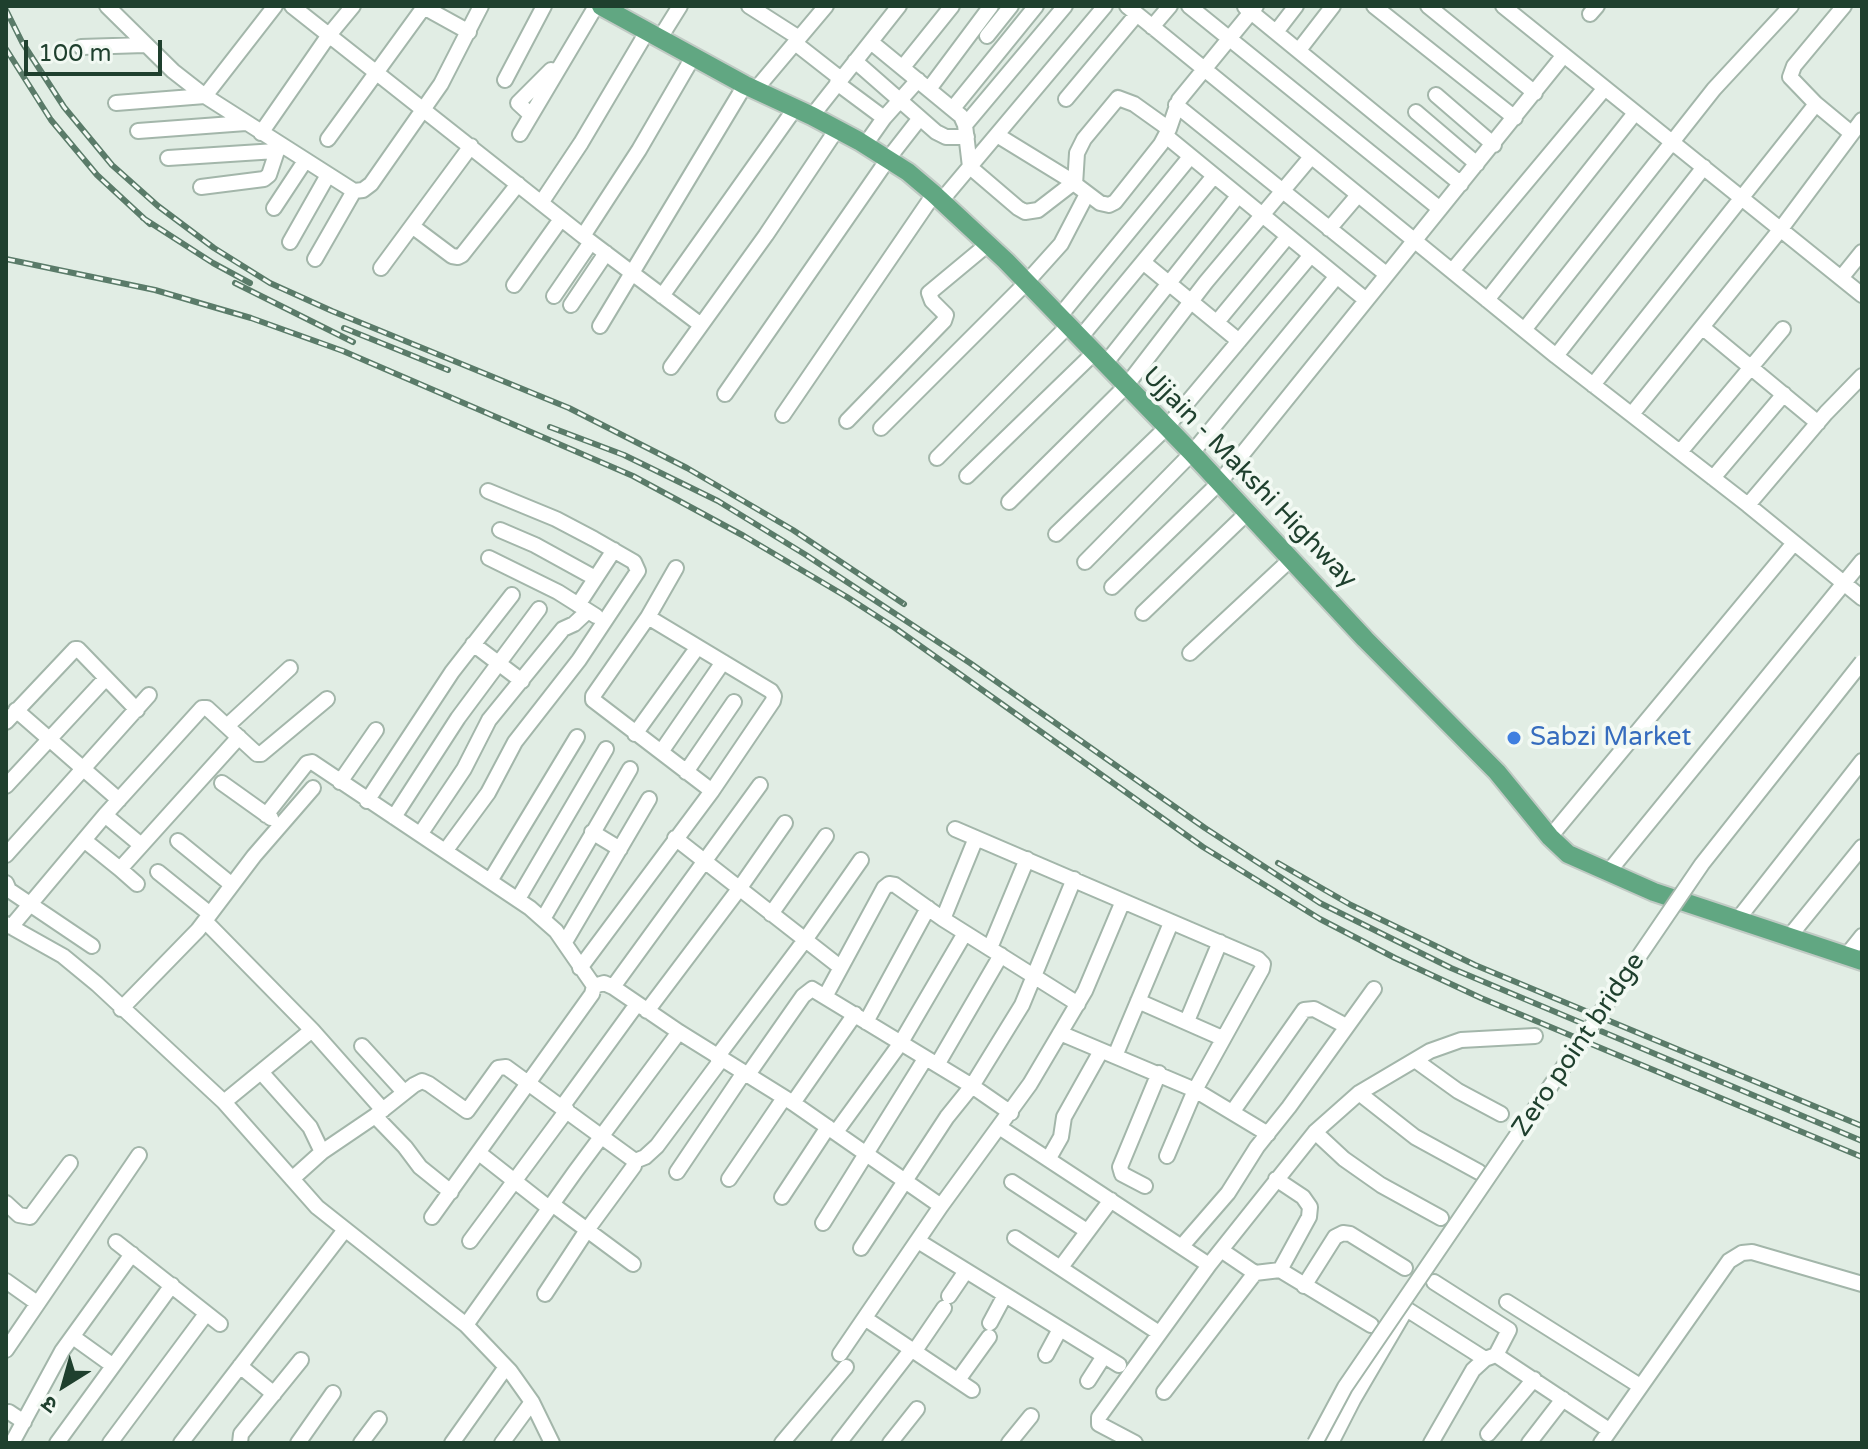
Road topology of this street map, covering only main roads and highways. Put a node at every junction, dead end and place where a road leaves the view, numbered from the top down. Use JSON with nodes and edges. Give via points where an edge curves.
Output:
{"nodes":[{"id":1,"x":599,"y":6,"type":"edge"},
{"id":2,"x":1854,"y":958,"type":"edge"}],
"edges":[{"from":1,"to":2,"type":"main road","name":"Ujjain - Makshi Highway","via":[[837,129],[938,197],[1192,453],[1479,753],[1568,854],[1654,892]]}]}
